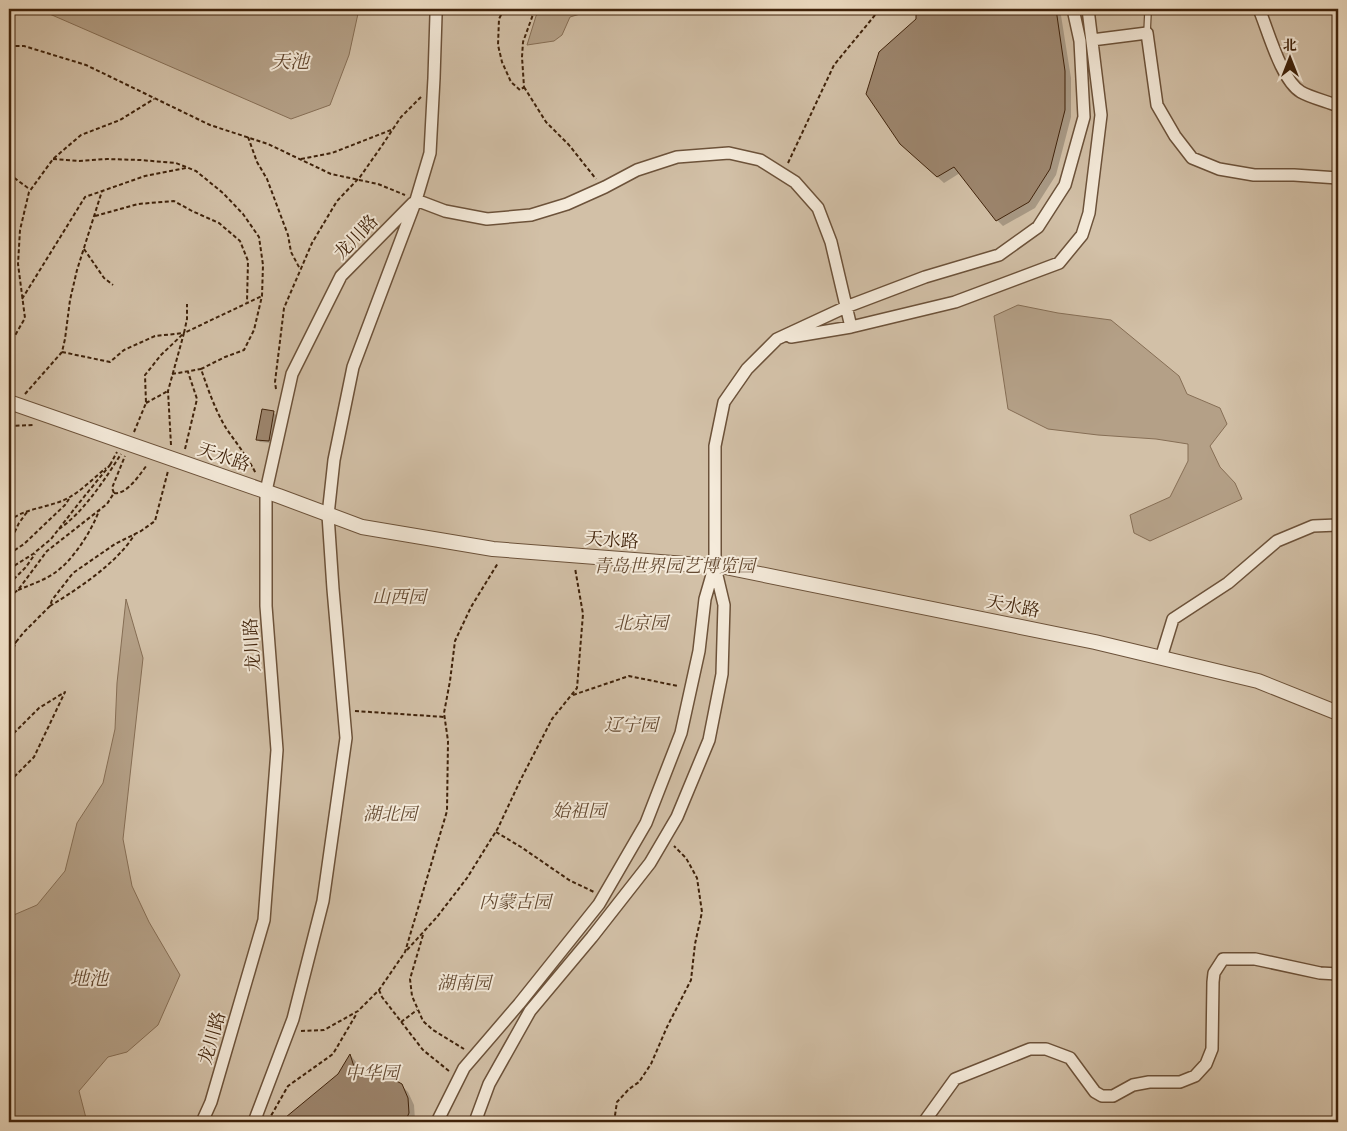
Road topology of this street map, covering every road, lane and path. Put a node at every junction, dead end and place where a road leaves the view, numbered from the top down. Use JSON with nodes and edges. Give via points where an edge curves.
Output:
{"nodes":[{"id":1,"x":437,"y":9,"type":"edge"},
{"id":2,"x":504,"y":9,"type":"edge"},
{"id":3,"x":535,"y":9,"type":"edge"},
{"id":4,"x":742,"y":9,"type":"edge"},
{"id":5,"x":763,"y":9,"type":"edge"},
{"id":6,"x":880,"y":9,"type":"edge"},
{"id":7,"x":1073,"y":9,"type":"edge"},
{"id":8,"x":1088,"y":9,"type":"edge"},
{"id":9,"x":1150,"y":9,"type":"edge"},
{"id":10,"x":1259,"y":9,"type":"edge"},
{"id":11,"x":1147,"y":33,"type":"junction"},
{"id":12,"x":1092,"y":40,"type":"junction"},
{"id":13,"x":9,"y":46,"type":"edge"},
{"id":14,"x":434,"y":84,"type":"junction"},
{"id":15,"x":524,"y":87,"type":"junction"},
{"id":16,"x":156,"y":98,"type":"junction"},
{"id":17,"x":1338,"y":106,"type":"edge"},
{"id":18,"x":393,"y":129,"type":"junction"},
{"id":19,"x":248,"y":137,"type":"junction"},
{"id":20,"x":53,"y":159,"type":"junction"},
{"id":21,"x":301,"y":160,"type":"junction"},
{"id":22,"x":187,"y":168,"type":"junction"},
{"id":23,"x":9,"y":174,"type":"edge"},
{"id":24,"x":782,"y":174,"type":"junction"},
{"id":25,"x":1338,"y":178,"type":"edge"},
{"id":26,"x":600,"y":184,"type":"dead end"},
{"id":27,"x":28,"y":188,"type":"dead end"},
{"id":28,"x":102,"y":191,"type":"junction"},
{"id":29,"x":416,"y":200,"type":"junction"},
{"id":30,"x":94,"y":216,"type":"junction"},
{"id":31,"x":84,"y":250,"type":"junction"},
{"id":32,"x":301,"y":270,"type":"junction"},
{"id":33,"x":113,"y":285,"type":"dead end"},
{"id":34,"x":262,"y":296,"type":"junction"},
{"id":35,"x":22,"y":299,"type":"junction"},
{"id":36,"x":187,"y":304,"type":"dead end"},
{"id":37,"x":247,"y":304,"type":"junction"},
{"id":38,"x":846,"y":307,"type":"junction"},
{"id":39,"x":851,"y":327,"type":"junction"},
{"id":40,"x":184,"y":333,"type":"junction"},
{"id":41,"x":777,"y":339,"type":"junction"},
{"id":42,"x":9,"y":346,"type":"edge"},
{"id":43,"x":62,"y":352,"type":"junction"},
{"id":44,"x":201,"y":369,"type":"junction"},
{"id":45,"x":188,"y":372,"type":"junction"},
{"id":46,"x":172,"y":374,"type":"junction"},
{"id":47,"x":168,"y":391,"type":"junction"},
{"id":48,"x":286,"y":399,"type":"junction"},
{"id":49,"x":13,"y":403,"type":"edge"},
{"id":50,"x":146,"y":403,"type":"junction"},
{"id":51,"x":28,"y":420,"type":"dead end"},
{"id":52,"x":35,"y":423,"type":"dead end"},
{"id":53,"x":42,"y":425,"type":"dead end"},
{"id":54,"x":9,"y":426,"type":"edge"},
{"id":55,"x":127,"y":443,"type":"junction"},
{"id":56,"x":156,"y":454,"type":"junction"},
{"id":57,"x":177,"y":460,"type":"junction"},
{"id":58,"x":114,"y":464,"type":"dead end"},
{"id":59,"x":110,"y":465,"type":"junction"},
{"id":60,"x":266,"y":491,"type":"junction"},
{"id":61,"x":114,"y":493,"type":"junction"},
{"id":62,"x":70,"y":497,"type":"junction"},
{"id":63,"x":29,"y":510,"type":"junction"},
{"id":64,"x":99,"y":511,"type":"junction"},
{"id":65,"x":328,"y":515,"type":"junction"},
{"id":66,"x":9,"y":521,"type":"edge"},
{"id":67,"x":1338,"y":525,"type":"edge"},
{"id":68,"x":57,"y":530,"type":"junction"},
{"id":69,"x":136,"y":533,"type":"junction"},
{"id":70,"x":9,"y":544,"type":"edge"},
{"id":71,"x":38,"y":550,"type":"junction"},
{"id":72,"x":506,"y":550,"type":"junction"},
{"id":73,"x":9,"y":554,"type":"edge"},
{"id":74,"x":573,"y":556,"type":"junction"},
{"id":75,"x":715,"y":566,"type":"junction"},
{"id":76,"x":9,"y":569,"type":"edge"},
{"id":77,"x":9,"y":584,"type":"edge"},
{"id":78,"x":18,"y":590,"type":"junction"},
{"id":79,"x":9,"y":597,"type":"edge"},
{"id":80,"x":50,"y":606,"type":"junction"},
{"id":81,"x":16,"y":642,"type":"junction"},
{"id":82,"x":9,"y":649,"type":"edge"},
{"id":83,"x":1161,"y":658,"type":"junction"},
{"id":84,"x":9,"y":659,"type":"edge"},
{"id":85,"x":690,"y":689,"type":"junction"},
{"id":86,"x":570,"y":696,"type":"junction"},
{"id":87,"x":343,"y":710,"type":"junction"},
{"id":88,"x":1338,"y":713,"type":"edge"},
{"id":89,"x":445,"y":717,"type":"junction"},
{"id":90,"x":9,"y":738,"type":"edge"},
{"id":91,"x":9,"y":782,"type":"edge"},
{"id":92,"x":496,"y":832,"type":"junction"},
{"id":93,"x":666,"y":837,"type":"junction"},
{"id":94,"x":604,"y":896,"type":"junction"},
{"id":95,"x":423,"y":932,"type":"junction"},
{"id":96,"x":405,"y":952,"type":"junction"},
{"id":97,"x":1338,"y":974,"type":"edge"},
{"id":98,"x":379,"y":990,"type":"junction"},
{"id":99,"x":418,"y":1010,"type":"junction"},
{"id":100,"x":358,"y":1011,"type":"junction"},
{"id":101,"x":400,"y":1022,"type":"junction"},
{"id":102,"x":288,"y":1032,"type":"junction"},
{"id":103,"x":475,"y":1056,"type":"junction"},
{"id":104,"x":459,"y":1078,"type":"junction"},
{"id":105,"x":202,"y":1122,"type":"edge"},
{"id":106,"x":254,"y":1122,"type":"edge"},
{"id":107,"x":267,"y":1122,"type":"edge"},
{"id":108,"x":437,"y":1122,"type":"edge"},
{"id":109,"x":474,"y":1122,"type":"edge"},
{"id":110,"x":614,"y":1122,"type":"edge"},
{"id":111,"x":924,"y":1122,"type":"edge"}],
"edges":[{"from":1,"to":14,"type":"street"},
{"from":2,"to":15,"type":"path","via":[[499,19],[498,45],[502,62],[510,82],[520,90]]},
{"from":3,"to":15,"type":"path","via":[[523,42]]},
{"from":4,"to":5,"type":"path","via":[[741,12]]},
{"from":6,"to":24,"type":"path","via":[[834,65]]},
{"from":7,"to":38,"type":"street","via":[[1080,41],[1084,116],[1065,185],[1038,227],[999,255],[925,277]]},
{"from":8,"to":12,"type":"street"},
{"from":9,"to":11,"type":"lane"},
{"from":10,"to":17,"type":"street","via":[[1290,82],[1301,92]]},
{"from":11,"to":12,"type":"street"},
{"from":11,"to":25,"type":"street","via":[[1157,105],[1192,158],[1219,169],[1254,175]]},
{"from":12,"to":39,"type":"street","via":[[1101,115],[1089,213],[1082,235],[1059,263],[954,302]]},
{"from":13,"to":16,"type":"path","via":[[24,46],[86,65]]},
{"from":14,"to":18,"type":"path"},
{"from":14,"to":29,"type":"street","via":[[430,153]]},
{"from":15,"to":26,"type":"path","via":[[546,122]]},
{"from":16,"to":19,"type":"path","via":[[210,125]]},
{"from":16,"to":20,"type":"path","via":[[120,120],[80,135]]},
{"from":18,"to":21,"type":"path","via":[[332,153]]},
{"from":18,"to":32,"type":"path","via":[[360,177],[337,201],[312,243]]},
{"from":19,"to":21,"type":"path"},
{"from":19,"to":32,"type":"path"},
{"from":20,"to":22,"type":"path","via":[[140,160],[176,163]]},
{"from":20,"to":35,"type":"path","via":[[29,192],[20,230],[18,264]]},
{"from":21,"to":29,"type":"path","via":[[331,174],[378,184]]},
{"from":22,"to":28,"type":"path","via":[[145,176]]},
{"from":22,"to":34,"type":"path","via":[[196,171],[223,193],[259,237],[263,265]]},
{"from":23,"to":27,"type":"path"},
{"from":24,"to":29,"type":"street","via":[[760,160],[729,153],[677,157],[638,170],[567,204],[531,215],[487,219],[445,211]]},
{"from":24,"to":38,"type":"street","via":[[795,182],[818,208],[831,242]]},
{"from":28,"to":30,"type":"path"},
{"from":28,"to":35,"type":"path","via":[[85,197]]},
{"from":29,"to":48,"type":"street","name":"龙川路","via":[[341,276],[292,374]]},
{"from":29,"to":65,"type":"street","via":[[353,367],[334,460]]},
{"from":30,"to":31,"type":"path"},
{"from":30,"to":37,"type":"path","via":[[138,204],[174,201],[219,223],[240,241],[248,261]]},
{"from":31,"to":33,"type":"path"},
{"from":31,"to":43,"type":"path","via":[[70,300]]},
{"from":32,"to":48,"type":"path","via":[[284,308],[275,382],[277,393]]},
{"from":34,"to":37,"type":"path"},
{"from":34,"to":44,"type":"path","via":[[254,330],[244,350]]},
{"from":35,"to":42,"type":"path","via":[[25,318]]},
{"from":36,"to":40,"type":"path","via":[[188,319]]},
{"from":37,"to":40,"type":"path"},
{"from":38,"to":39,"type":"street"},
{"from":38,"to":41,"type":"street"},
{"from":39,"to":41,"type":"street"},
{"from":40,"to":43,"type":"path","via":[[155,336],[124,350],[110,362]]},
{"from":40,"to":46,"type":"path"},
{"from":40,"to":50,"type":"path","via":[[145,375]]},
{"from":41,"to":75,"type":"street","via":[[747,369],[724,402],[715,446]]},
{"from":43,"to":49,"type":"path"},
{"from":44,"to":45,"type":"path"},
{"from":44,"to":60,"type":"path","via":[[225,426]]},
{"from":45,"to":46,"type":"path"},
{"from":45,"to":57,"type":"path","via":[[197,400]]},
{"from":46,"to":47,"type":"path"},
{"from":47,"to":50,"type":"path"},
{"from":47,"to":57,"type":"path"},
{"from":48,"to":60,"type":"street","name":"龙川路"},
{"from":49,"to":55,"type":"street","name":"天水路"},
{"from":50,"to":55,"type":"path"},
{"from":51,"to":52,"type":"path"},
{"from":53,"to":54,"type":"path"},
{"from":55,"to":56,"type":"street","name":"天水路"},
{"from":55,"to":59,"type":"path"},
{"from":55,"to":61,"type":"path","via":[[112,488]]},
{"from":56,"to":57,"type":"street","name":"天水路"},
{"from":56,"to":61,"type":"path","via":[[125,490]]},
{"from":57,"to":60,"type":"street","name":"天水路"},
{"from":57,"to":69,"type":"path","via":[[155,520]]},
{"from":58,"to":68,"type":"path","via":[[90,498]]},
{"from":59,"to":62,"type":"path"},
{"from":59,"to":68,"type":"path"},
{"from":60,"to":65,"type":"street","name":"天水路"},
{"from":60,"to":105,"type":"street","name":"龙川路","via":[[266,606],[277,750],[264,920],[211,1102]]},
{"from":61,"to":64,"type":"path"},
{"from":62,"to":63,"type":"path"},
{"from":62,"to":73,"type":"path","via":[[43,527]]},
{"from":63,"to":66,"type":"path"},
{"from":63,"to":70,"type":"path"},
{"from":64,"to":78,"type":"path","via":[[47,551]]},
{"from":64,"to":78,"type":"path","via":[[68,561],[54,573]]},
{"from":65,"to":72,"type":"street","name":"天水路","via":[[362,527]]},
{"from":65,"to":87,"type":"street"},
{"from":67,"to":83,"type":"street","via":[[1313,526],[1277,541],[1228,583],[1173,618]]},
{"from":68,"to":71,"type":"path"},
{"from":69,"to":80,"type":"path","via":[[109,564]]},
{"from":69,"to":80,"type":"path","via":[[73,573]]},
{"from":71,"to":76,"type":"path"},
{"from":71,"to":77,"type":"path"},
{"from":72,"to":74,"type":"street","name":"天水路"},
{"from":72,"to":89,"type":"path","via":[[471,607],[455,641]]},
{"from":74,"to":75,"type":"street","name":"天水路"},
{"from":74,"to":86,"type":"path","via":[[583,614],[577,688]]},
{"from":75,"to":83,"type":"street","name":"天水路"},
{"from":75,"to":85,"type":"street","via":[[705,599]]},
{"from":75,"to":93,"type":"street","via":[[724,605],[722,674],[709,740]]},
{"from":78,"to":79,"type":"path"},
{"from":80,"to":81,"type":"path"},
{"from":81,"to":82,"type":"path"},
{"from":81,"to":84,"type":"path"},
{"from":83,"to":88,"type":"street","name":"天水路","via":[[1258,681]]},
{"from":85,"to":86,"type":"path","via":[[629,676]]},
{"from":85,"to":94,"type":"street","via":[[681,733],[646,823]]},
{"from":86,"to":92,"type":"path","via":[[552,719]]},
{"from":87,"to":89,"type":"path"},
{"from":87,"to":102,"type":"street","via":[[346,738],[323,901]]},
{"from":89,"to":96,"type":"path","via":[[447,811]]},
{"from":90,"to":91,"type":"path","via":[[38,708],[65,692],[34,757]]},
{"from":92,"to":94,"type":"path","via":[[570,880]]},
{"from":92,"to":95,"type":"path","via":[[467,878]]},
{"from":93,"to":109,"type":"street","via":[[644,871],[530,1011],[489,1084]]},
{"from":93,"to":110,"type":"path","via":[[686,858],[697,878],[702,912],[691,980],[651,1064],[639,1082],[617,1102]]},
{"from":94,"to":103,"type":"street"},
{"from":95,"to":96,"type":"path"},
{"from":95,"to":99,"type":"path","via":[[410,979]]},
{"from":96,"to":98,"type":"path"},
{"from":97,"to":111,"type":"street","via":[[1255,959],[1223,959],[1214,973],[1212,1049],[1206,1064],[1195,1076],[1180,1082],[1133,1085],[1113,1096],[1102,1096],[1095,1092],[1070,1058],[1046,1049],[1030,1049],[955,1079]]},
{"from":98,"to":100,"type":"path"},
{"from":98,"to":101,"type":"path"},
{"from":99,"to":101,"type":"path"},
{"from":99,"to":103,"type":"path","via":[[433,1030]]},
{"from":100,"to":102,"type":"path","via":[[324,1030]]},
{"from":100,"to":107,"type":"path","via":[[333,1054],[288,1086]]},
{"from":101,"to":104,"type":"path","via":[[423,1050]]},
{"from":102,"to":106,"type":"street"},
{"from":103,"to":104,"type":"street"},
{"from":104,"to":108,"type":"street"}]}
